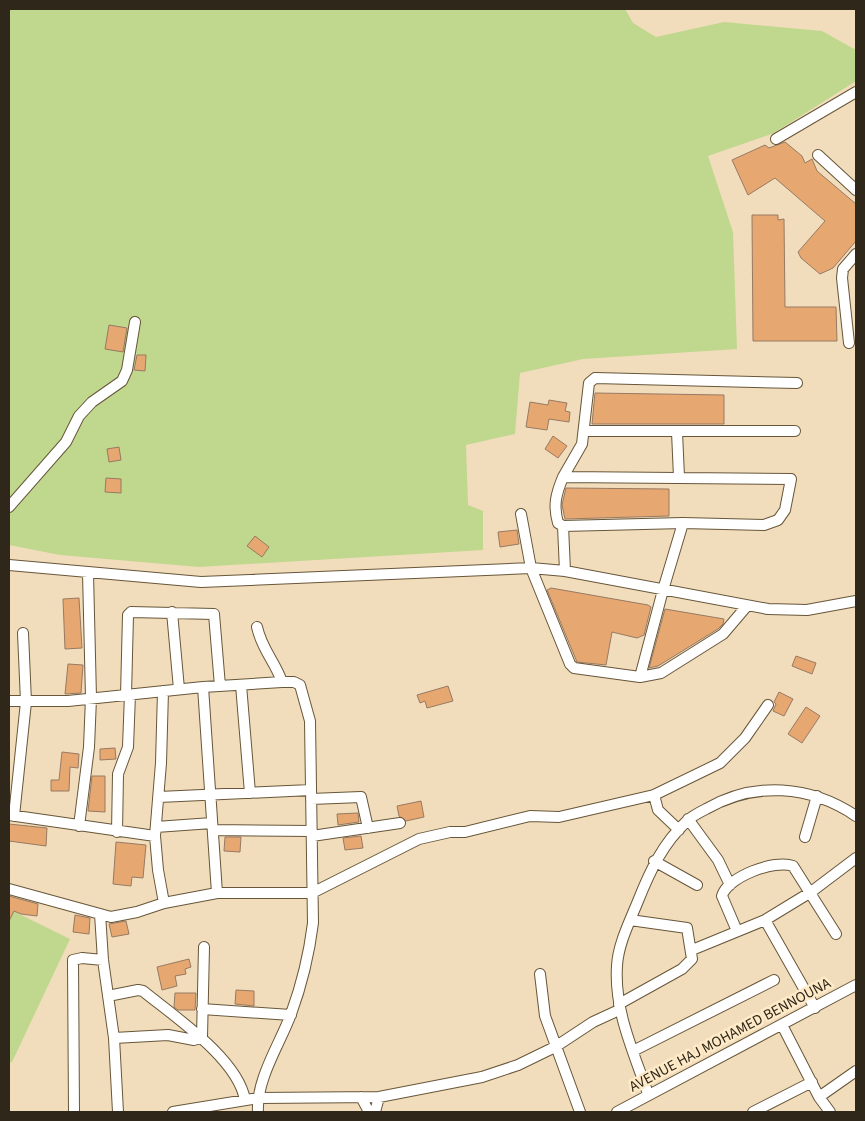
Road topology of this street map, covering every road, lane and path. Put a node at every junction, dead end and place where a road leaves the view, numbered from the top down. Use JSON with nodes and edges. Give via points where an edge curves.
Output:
{"nodes":[{"id":1,"x":856,"y":92,"type":"edge"},
{"id":2,"x":776,"y":139,"type":"dead end"},
{"id":3,"x":818,"y":155,"type":"dead end"},
{"id":4,"x":856,"y":190,"type":"edge"},
{"id":5,"x":856,"y":254,"type":"edge"},
{"id":6,"x":135,"y":322,"type":"dead end"},
{"id":7,"x":849,"y":343,"type":"dead end"},
{"id":8,"x":797,"y":383,"type":"dead end"},
{"id":9,"x":585,"y":431,"type":"junction"},
{"id":10,"x":795,"y":431,"type":"dead end"},
{"id":11,"x":677,"y":432,"type":"junction"},
{"id":12,"x":563,"y":477,"type":"junction"},
{"id":13,"x":679,"y":477,"type":"junction"},
{"id":14,"x":9,"y":507,"type":"edge"},
{"id":15,"x":521,"y":514,"type":"dead end"},
{"id":16,"x":683,"y":523,"type":"junction"},
{"id":17,"x":563,"y":526,"type":"junction"},
{"id":18,"x":10,"y":564,"type":"edge"},
{"id":19,"x":531,"y":568,"type":"junction"},
{"id":20,"x":565,"y":571,"type":"junction"},
{"id":21,"x":88,"y":573,"type":"junction"},
{"id":22,"x":663,"y":590,"type":"junction"},
{"id":23,"x":856,"y":601,"type":"edge"},
{"id":24,"x":746,"y":607,"type":"junction"},
{"id":25,"x":172,"y":612,"type":"junction"},
{"id":26,"x":257,"y":627,"type":"dead end"},
{"id":27,"x":23,"y":633,"type":"dead end"},
{"id":28,"x":640,"y":677,"type":"junction"},
{"id":29,"x":282,"y":682,"type":"junction"},
{"id":30,"x":241,"y":684,"type":"junction"},
{"id":31,"x":220,"y":686,"type":"junction"},
{"id":32,"x":204,"y":687,"type":"junction"},
{"id":33,"x":179,"y":689,"type":"junction"},
{"id":34,"x":163,"y":691,"type":"junction"},
{"id":35,"x":128,"y":694,"type":"junction"},
{"id":36,"x":91,"y":698,"type":"junction"},
{"id":37,"x":9,"y":701,"type":"edge"},
{"id":38,"x":26,"y":702,"type":"junction"},
{"id":39,"x":768,"y":705,"type":"dead end"},
{"id":40,"x":250,"y":793,"type":"junction"},
{"id":41,"x":210,"y":794,"type":"junction"},
{"id":42,"x":311,"y":795,"type":"junction"},
{"id":43,"x":654,"y":795,"type":"junction"},
{"id":44,"x":817,"y":796,"type":"junction"},
{"id":45,"x":159,"y":797,"type":"junction"},
{"id":46,"x":11,"y":816,"type":"edge"},
{"id":47,"x":856,"y":816,"type":"edge"},
{"id":48,"x":688,"y":819,"type":"junction"},
{"id":49,"x":400,"y":823,"type":"dead end"},
{"id":50,"x":79,"y":826,"type":"junction"},
{"id":51,"x":212,"y":827,"type":"junction"},
{"id":52,"x":368,"y":828,"type":"junction"},
{"id":53,"x":679,"y":830,"type":"junction"},
{"id":54,"x":118,"y":832,"type":"junction"},
{"id":55,"x":156,"y":832,"type":"junction"},
{"id":56,"x":312,"y":834,"type":"junction"},
{"id":57,"x":805,"y":837,"type":"dead end"},
{"id":58,"x":856,"y":858,"type":"edge"},
{"id":59,"x":654,"y":861,"type":"junction"},
{"id":60,"x":730,"y":884,"type":"junction"},
{"id":61,"x":697,"y":885,"type":"dead end"},
{"id":62,"x":9,"y":888,"type":"edge"},
{"id":63,"x":811,"y":892,"type":"junction"},
{"id":64,"x":217,"y":893,"type":"junction"},
{"id":65,"x":312,"y":893,"type":"junction"},
{"id":66,"x":164,"y":903,"type":"junction"},
{"id":67,"x":100,"y":914,"type":"junction"},
{"id":68,"x":630,"y":920,"type":"junction"},
{"id":69,"x":765,"y":920,"type":"junction"},
{"id":70,"x":737,"y":931,"type":"junction"},
{"id":71,"x":836,"y":934,"type":"dead end"},
{"id":72,"x":204,"y":947,"type":"dead end"},
{"id":73,"x":692,"y":950,"type":"junction"},
{"id":74,"x":103,"y":960,"type":"junction"},
{"id":75,"x":540,"y":974,"type":"dead end"},
{"id":76,"x":774,"y":980,"type":"dead end"},
{"id":77,"x":856,"y":986,"type":"edge"},
{"id":78,"x":108,"y":996,"type":"junction"},
{"id":79,"x":619,"y":1007,"type":"junction"},
{"id":80,"x":815,"y":1008,"type":"junction"},
{"id":81,"x":202,"y":1009,"type":"junction"},
{"id":82,"x":291,"y":1014,"type":"junction"},
{"id":83,"x":782,"y":1025,"type":"junction"},
{"id":84,"x":202,"y":1037,"type":"junction"},
{"id":85,"x":114,"y":1038,"type":"junction"},
{"id":86,"x":555,"y":1048,"type":"junction"},
{"id":87,"x":633,"y":1051,"type":"junction"},
{"id":88,"x":856,"y":1071,"type":"edge"},
{"id":89,"x":812,"y":1082,"type":"junction"},
{"id":90,"x":648,"y":1094,"type":"junction"},
{"id":91,"x":379,"y":1096,"type":"junction"},
{"id":92,"x":361,"y":1097,"type":"junction"},
{"id":93,"x":258,"y":1098,"type":"junction"},
{"id":94,"x":819,"y":1098,"type":"junction"},
{"id":95,"x":245,"y":1100,"type":"junction"},
{"id":96,"x":74,"y":1112,"type":"edge"},
{"id":97,"x":118,"y":1112,"type":"edge"},
{"id":98,"x":173,"y":1112,"type":"edge"},
{"id":99,"x":258,"y":1112,"type":"edge"},
{"id":100,"x":369,"y":1112,"type":"edge"},
{"id":101,"x":375,"y":1112,"type":"edge"},
{"id":102,"x":580,"y":1112,"type":"edge"},
{"id":103,"x":617,"y":1112,"type":"edge"},
{"id":104,"x":753,"y":1112,"type":"edge"},
{"id":105,"x":830,"y":1112,"type":"edge"}],
"edges":[{"from":1,"to":2,"type":"street"},
{"from":3,"to":4,"type":"street"},
{"from":5,"to":7,"type":"street","via":[[843,269],[842,278]]},
{"from":6,"to":14,"type":"street","via":[[122,381],[92,402],[79,416],[66,442]]},
{"from":8,"to":9,"type":"street","via":[[594,378],[589,383]]},
{"from":9,"to":11,"type":"street"},
{"from":9,"to":12,"type":"street","via":[[582,444]]},
{"from":10,"to":11,"type":"street"},
{"from":11,"to":13,"type":"street"},
{"from":12,"to":13,"type":"street"},
{"from":12,"to":17,"type":"street","via":[[555,495],[558,523]]},
{"from":13,"to":16,"type":"street","via":[[790,479],[785,510],[778,520],[753,527]]},
{"from":15,"to":19,"type":"street"},
{"from":16,"to":17,"type":"street"},
{"from":16,"to":22,"type":"street"},
{"from":17,"to":20,"type":"street"},
{"from":18,"to":21,"type":"street"},
{"from":19,"to":20,"type":"street"},
{"from":19,"to":21,"type":"street","via":[[223,582]]},
{"from":19,"to":28,"type":"street","via":[[570,664],[574,668]]},
{"from":20,"to":22,"type":"street"},
{"from":21,"to":36,"type":"street"},
{"from":22,"to":24,"type":"street"},
{"from":22,"to":28,"type":"street"},
{"from":23,"to":24,"type":"street","via":[[807,610]]},
{"from":24,"to":28,"type":"street","via":[[723,634],[661,674]]},
{"from":25,"to":31,"type":"street","via":[[214,614]]},
{"from":25,"to":33,"type":"street"},
{"from":25,"to":35,"type":"street","via":[[128,613]]},
{"from":26,"to":29,"type":"street","via":[[260,643]]},
{"from":27,"to":38,"type":"street"},
{"from":29,"to":30,"type":"street"},
{"from":29,"to":42,"type":"street","via":[[298,684],[305,699],[310,721]]},
{"from":30,"to":31,"type":"street"},
{"from":30,"to":40,"type":"street"},
{"from":31,"to":32,"type":"street"},
{"from":32,"to":33,"type":"street"},
{"from":32,"to":41,"type":"street"},
{"from":33,"to":34,"type":"street"},
{"from":34,"to":35,"type":"street"},
{"from":34,"to":45,"type":"street"},
{"from":35,"to":36,"type":"street"},
{"from":35,"to":54,"type":"street","via":[[128,747],[118,774]]},
{"from":36,"to":38,"type":"street"},
{"from":36,"to":50,"type":"street","via":[[89,748]]},
{"from":37,"to":38,"type":"street"},
{"from":38,"to":46,"type":"street"},
{"from":39,"to":43,"type":"street","via":[[744,738],[720,763]]},
{"from":40,"to":41,"type":"street"},
{"from":40,"to":42,"type":"street"},
{"from":41,"to":45,"type":"street"},
{"from":41,"to":51,"type":"street"},
{"from":42,"to":52,"type":"street","via":[[360,797]]},
{"from":42,"to":56,"type":"street"},
{"from":43,"to":53,"type":"street","via":[[658,810]]},
{"from":43,"to":65,"type":"street","via":[[559,817],[536,815],[464,832],[418,838]]},
{"from":44,"to":47,"type":"street"},
{"from":44,"to":48,"type":"street","via":[[752,790],[719,801]]},
{"from":44,"to":57,"type":"street"},
{"from":45,"to":55,"type":"street"},
{"from":46,"to":50,"type":"street"},
{"from":48,"to":53,"type":"street"},
{"from":48,"to":60,"type":"street","via":[[718,860]]},
{"from":49,"to":52,"type":"street"},
{"from":50,"to":54,"type":"street"},
{"from":51,"to":55,"type":"street"},
{"from":51,"to":56,"type":"street"},
{"from":51,"to":64,"type":"street"},
{"from":52,"to":56,"type":"street"},
{"from":53,"to":59,"type":"street"},
{"from":54,"to":55,"type":"street"},
{"from":55,"to":66,"type":"street"},
{"from":56,"to":65,"type":"street"},
{"from":58,"to":63,"type":"street"},
{"from":59,"to":61,"type":"street"},
{"from":59,"to":68,"type":"street"},
{"from":60,"to":63,"type":"street","via":[[762,867],[785,864],[793,866]]},
{"from":60,"to":70,"type":"street","via":[[722,896]]},
{"from":62,"to":67,"type":"street"},
{"from":63,"to":69,"type":"street"},
{"from":63,"to":71,"type":"street"},
{"from":64,"to":65,"type":"street"},
{"from":64,"to":66,"type":"street"},
{"from":65,"to":82,"type":"street","via":[[309,956]]},
{"from":66,"to":67,"type":"street","via":[[120,916]]},
{"from":67,"to":74,"type":"street"},
{"from":68,"to":73,"type":"street","via":[[687,928]]},
{"from":68,"to":79,"type":"street","via":[[617,964]]},
{"from":69,"to":70,"type":"street"},
{"from":69,"to":80,"type":"street"},
{"from":70,"to":73,"type":"street"},
{"from":72,"to":81,"type":"street"},
{"from":73,"to":79,"type":"street","via":[[692,961],[682,969]]},
{"from":74,"to":78,"type":"street"},
{"from":74,"to":96,"type":"street","via":[[73,960]]},
{"from":75,"to":86,"type":"street","via":[[545,1016]]},
{"from":76,"to":87,"type":"street"},
{"from":77,"to":80,"type":"street","name":"AVENUE HAJ MOHAMED BENNOUNA"},
{"from":78,"to":84,"type":"street","via":[[138,990],[143,992]]},
{"from":78,"to":85,"type":"street"},
{"from":79,"to":86,"type":"street"},
{"from":79,"to":87,"type":"street"},
{"from":80,"to":83,"type":"street","name":"AVENUE HAJ MOHAMED BENNOUNA"},
{"from":81,"to":82,"type":"street"},
{"from":81,"to":84,"type":"street"},
{"from":82,"to":93,"type":"street"},
{"from":83,"to":89,"type":"street"},
{"from":83,"to":90,"type":"street","name":"AVENUE HAJ MOHAMED BENNOUNA"},
{"from":84,"to":85,"type":"street","via":[[194,1040],[168,1035]]},
{"from":84,"to":95,"type":"street","via":[[241,1082]]},
{"from":85,"to":97,"type":"street"},
{"from":86,"to":91,"type":"street","via":[[482,1077]]},
{"from":86,"to":102,"type":"street"},
{"from":87,"to":90,"type":"street"},
{"from":88,"to":94,"type":"street"},
{"from":89,"to":94,"type":"street"},
{"from":89,"to":104,"type":"street"},
{"from":90,"to":103,"type":"street","name":"AVENUE HAJ MOHAMED BENNOUNA"},
{"from":91,"to":92,"type":"street"},
{"from":91,"to":101,"type":"street"},
{"from":92,"to":93,"type":"street"},
{"from":92,"to":100,"type":"street"},
{"from":93,"to":95,"type":"street"},
{"from":93,"to":99,"type":"street"},
{"from":94,"to":105,"type":"street"},
{"from":95,"to":98,"type":"street"}]}
